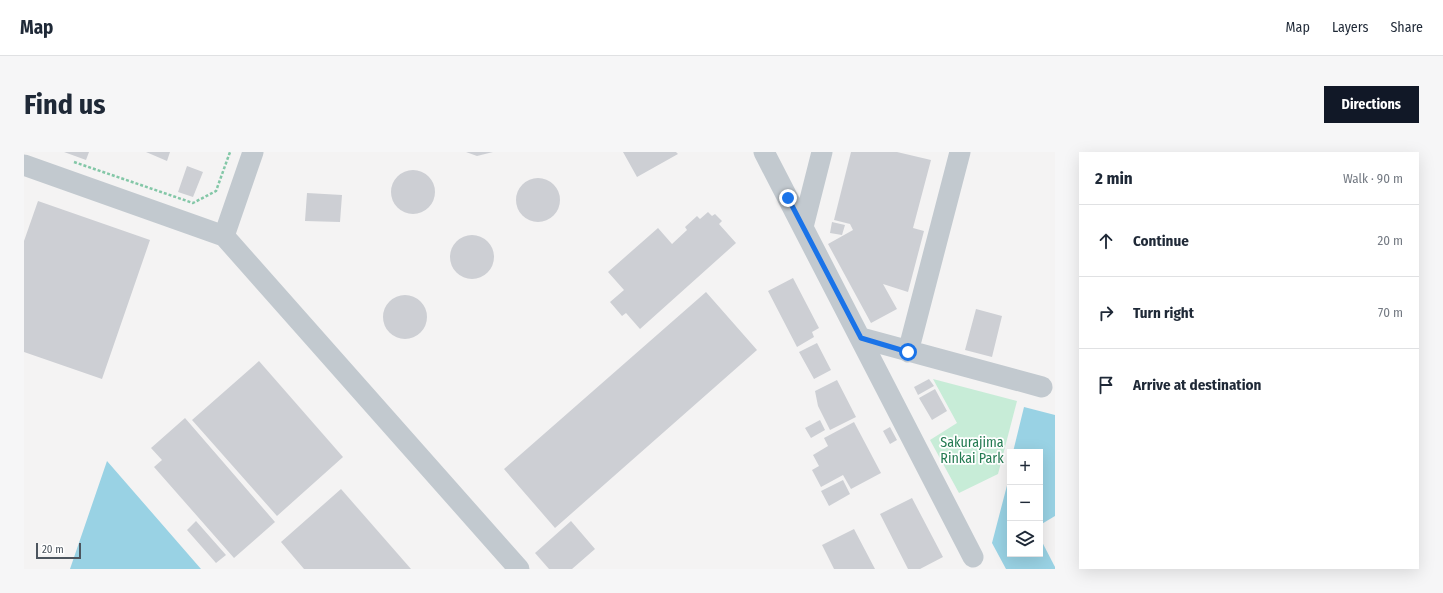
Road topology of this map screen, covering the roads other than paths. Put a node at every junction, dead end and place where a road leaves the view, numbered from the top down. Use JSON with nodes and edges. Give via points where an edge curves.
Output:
{"nodes":[{"id":1,"x":253,"y":152,"type":"edge"},
{"id":2,"x":764,"y":152,"type":"edge"},
{"id":3,"x":822,"y":152,"type":"edge"},
{"id":4,"x":960,"y":152,"type":"edge"},
{"id":5,"x":24,"y":165,"type":"edge"},
{"id":6,"x":803,"y":227,"type":"junction"},
{"id":7,"x":224,"y":236,"type":"junction"},
{"id":8,"x":861,"y":338,"type":"junction"},
{"id":9,"x":908,"y":352,"type":"junction"},
{"id":10,"x":1042,"y":387,"type":"dead end"},
{"id":11,"x":973,"y":557,"type":"dead end"},
{"id":12,"x":519,"y":569,"type":"edge"}],
"edges":[{"from":1,"to":7,"type":"street"},
{"from":2,"to":6,"type":"street"},
{"from":3,"to":6,"type":"street"},
{"from":4,"to":9,"type":"street"},
{"from":5,"to":7,"type":"street"},
{"from":6,"to":8,"type":"street"},
{"from":7,"to":12,"type":"street"},
{"from":8,"to":9,"type":"street"},
{"from":8,"to":11,"type":"street"},
{"from":9,"to":10,"type":"street"}]}
